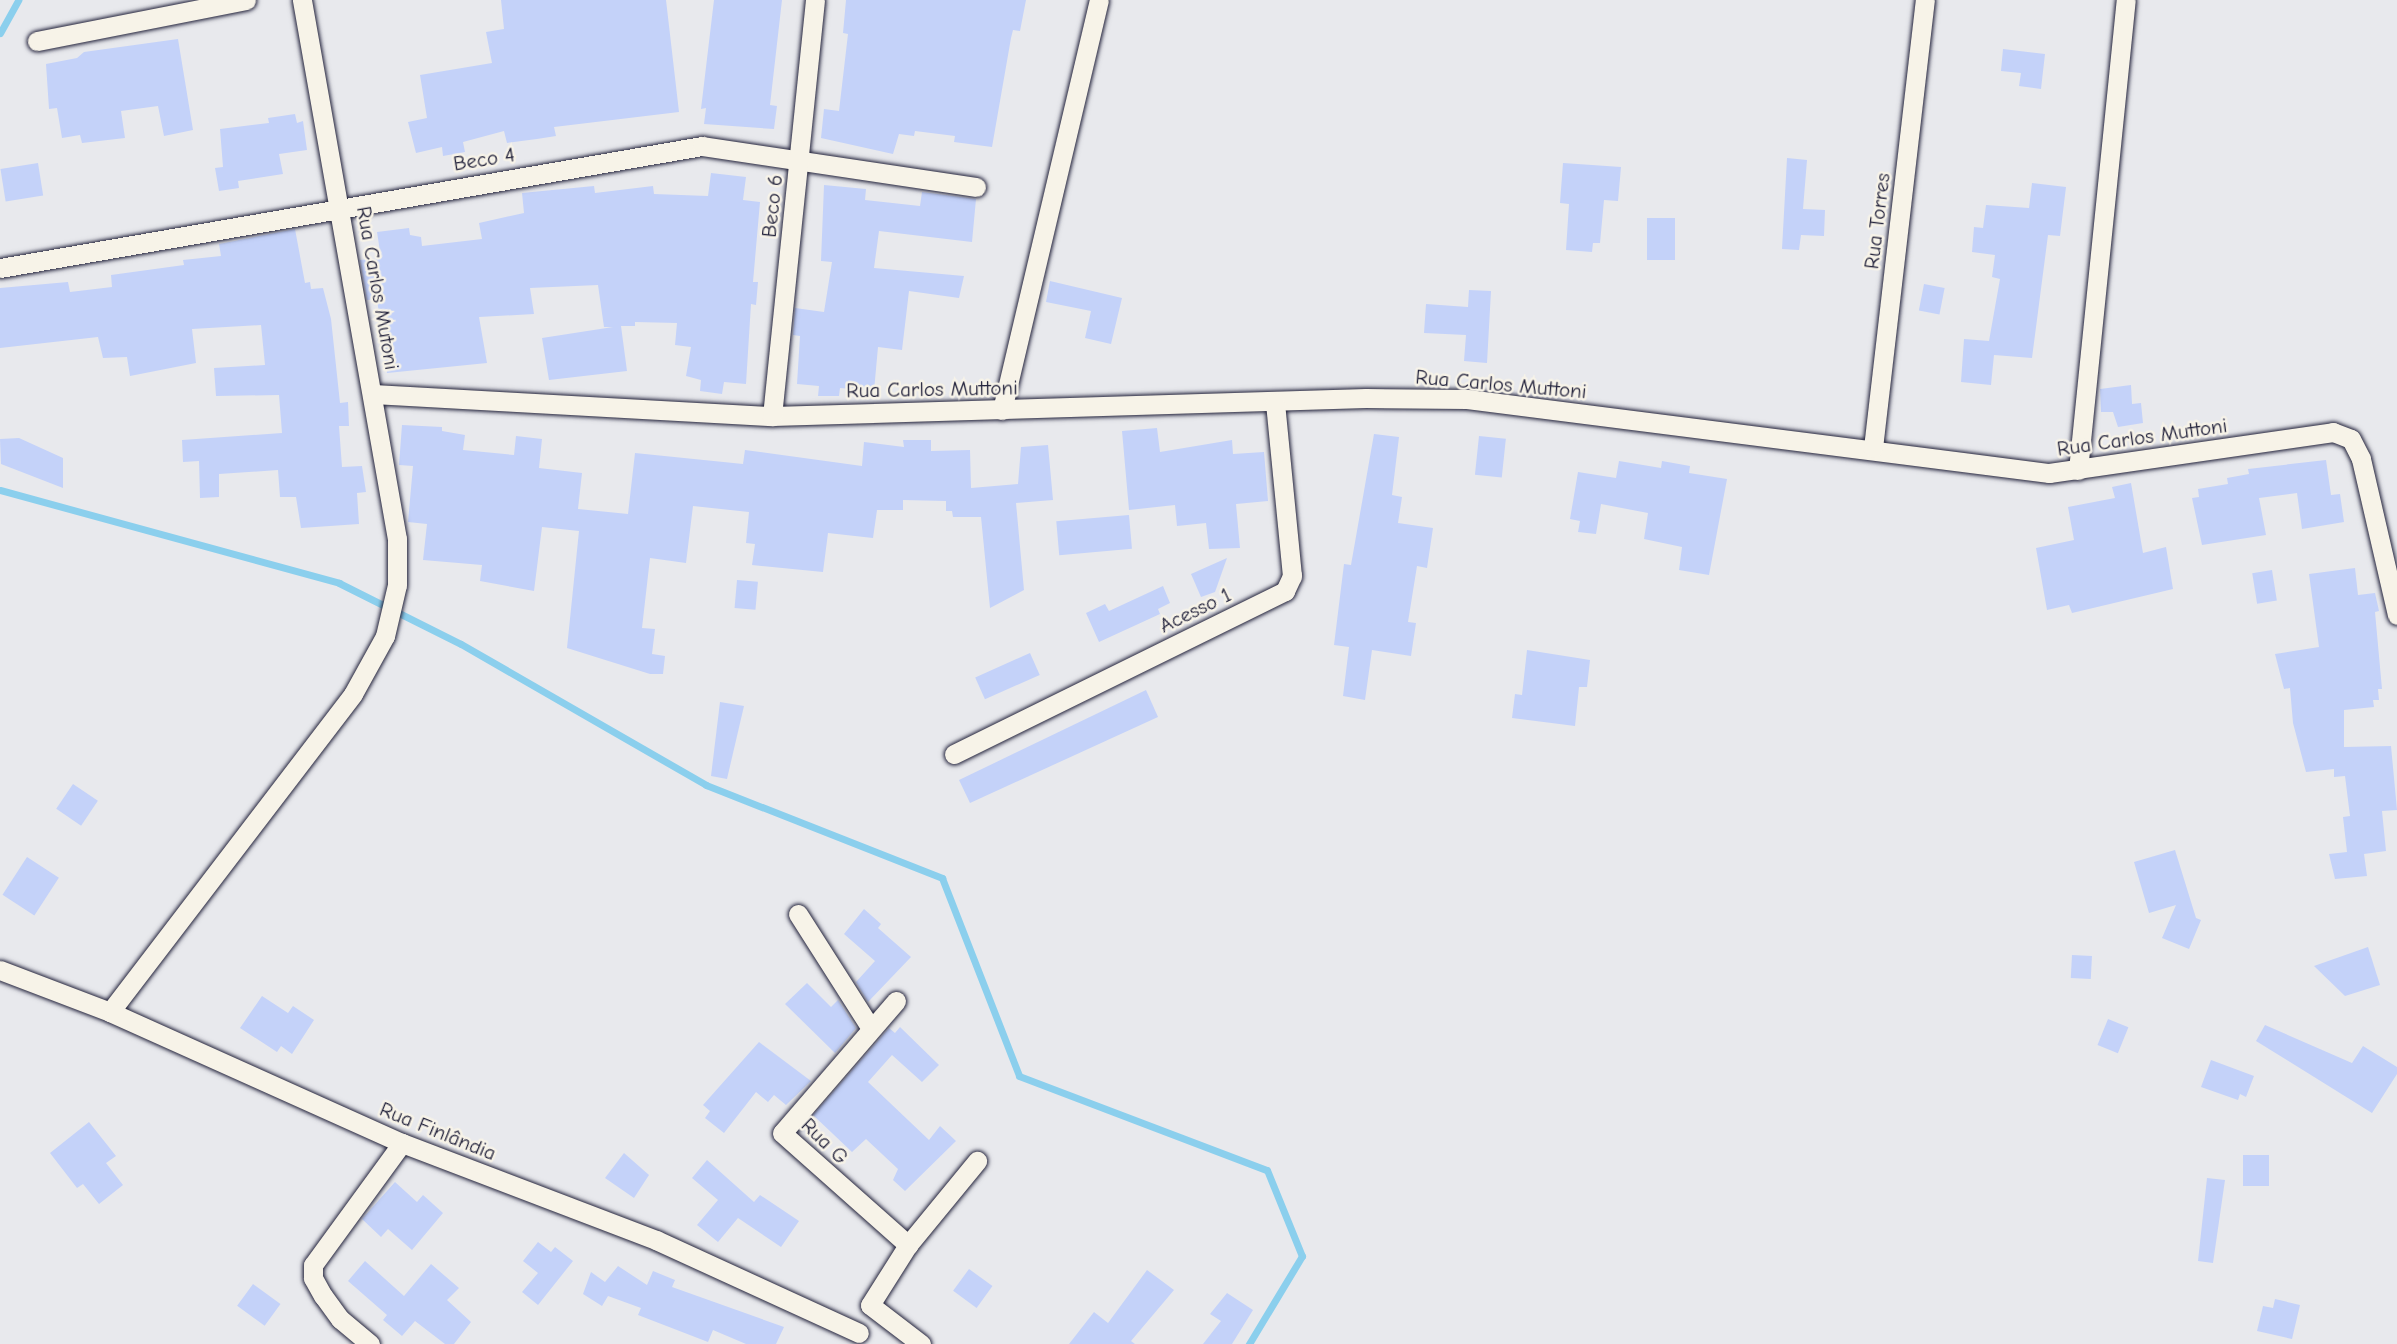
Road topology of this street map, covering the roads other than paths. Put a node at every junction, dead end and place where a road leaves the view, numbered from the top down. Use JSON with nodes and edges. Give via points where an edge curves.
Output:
{"nodes":[{"id":1,"x":246,"y":0,"type":"edge"},
{"id":2,"x":302,"y":0,"type":"edge"},
{"id":3,"x":815,"y":0,"type":"edge"},
{"id":4,"x":1099,"y":0,"type":"edge"},
{"id":5,"x":1925,"y":0,"type":"edge"},
{"id":6,"x":2126,"y":0,"type":"edge"},
{"id":7,"x":37,"y":41,"type":"dead end"},
{"id":8,"x":800,"y":162,"type":"junction"},
{"id":9,"x":976,"y":187,"type":"dead end"},
{"id":10,"x":340,"y":206,"type":"junction"},
{"id":11,"x":0,"y":268,"type":"edge"},
{"id":12,"x":373,"y":394,"type":"junction"},
{"id":13,"x":1275,"y":403,"type":"junction"},
{"id":14,"x":1002,"y":410,"type":"junction"},
{"id":15,"x":772,"y":416,"type":"junction"},
{"id":16,"x":1874,"y":448,"type":"junction"},
{"id":17,"x":2078,"y":470,"type":"junction"},
{"id":18,"x":2397,"y":615,"type":"edge"},
{"id":19,"x":954,"y":754,"type":"dead end"},
{"id":20,"x":798,"y":914,"type":"dead end"},
{"id":21,"x":0,"y":970,"type":"edge"},
{"id":22,"x":896,"y":1001,"type":"dead end"},
{"id":23,"x":110,"y":1012,"type":"junction"},
{"id":24,"x":870,"y":1027,"type":"junction"},
{"id":25,"x":402,"y":1143,"type":"junction"},
{"id":26,"x":977,"y":1161,"type":"dead end"},
{"id":27,"x":908,"y":1245,"type":"junction"},
{"id":28,"x":870,"y":1305,"type":"junction"},
{"id":29,"x":857,"y":1338,"type":"edge"},
{"id":30,"x":370,"y":1344,"type":"edge"},
{"id":31,"x":922,"y":1344,"type":"edge"}],
"edges":[{"from":1,"to":7,"type":"street"},
{"from":2,"to":10,"type":"street","name":"Rua Carlos Mutoni"},
{"from":3,"to":8,"type":"street","name":"Beco 6"},
{"from":4,"to":14,"type":"street"},
{"from":5,"to":16,"type":"street","name":"Rua Torres"},
{"from":6,"to":17,"type":"street"},
{"from":8,"to":9,"type":"street","name":"Beco 4"},
{"from":8,"to":10,"type":"street","name":"Beco 4","via":[[702,146]]},
{"from":8,"to":15,"type":"street","name":"Beco 6"},
{"from":10,"to":11,"type":"street","name":"Beco 4"},
{"from":10,"to":12,"type":"street","name":"Rua Carlos Mutoni"},
{"from":12,"to":15,"type":"street","name":"Rua Carlos Muttoni"},
{"from":12,"to":23,"type":"street","name":"Rua Carlos Mutoni","via":[[397,539],[397,585],[385,636],[353,694]]},
{"from":13,"to":14,"type":"street","name":"Rua Carlos Muttoni"},
{"from":13,"to":16,"type":"street","name":"Rua Carlos Muttoni","via":[[1467,399]]},
{"from":13,"to":19,"type":"street","name":"Acesso 1","via":[[1292,576],[1285,591]]},
{"from":14,"to":15,"type":"street","name":"Rua Carlos Muttoni"},
{"from":16,"to":17,"type":"street","name":"Rua Carlos Muttoni","via":[[2049,473]]},
{"from":17,"to":18,"type":"street","name":"Rua Carlos Muttoni","via":[[2333,432],[2351,439],[2361,459]]},
{"from":20,"to":24,"type":"street"},
{"from":21,"to":23,"type":"street","name":"Rua Finlândia"},
{"from":22,"to":24,"type":"street"},
{"from":23,"to":25,"type":"street","name":"Rua Finlândia"},
{"from":24,"to":27,"type":"street","name":"Rua G","via":[[782,1133]]},
{"from":25,"to":29,"type":"street","name":"Rua Finlândia","via":[[656,1240]]},
{"from":25,"to":30,"type":"street","via":[[313,1265],[313,1278],[323,1296],[340,1319]]},
{"from":26,"to":27,"type":"street"},
{"from":27,"to":28,"type":"street"},
{"from":28,"to":29,"type":"street"},
{"from":28,"to":31,"type":"street"}]}
